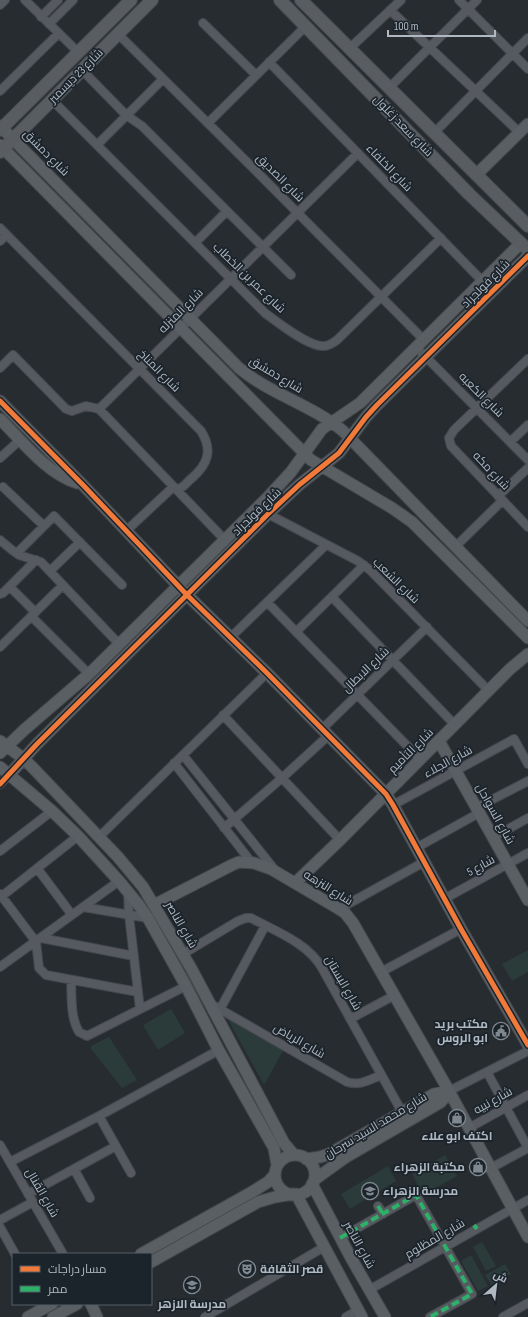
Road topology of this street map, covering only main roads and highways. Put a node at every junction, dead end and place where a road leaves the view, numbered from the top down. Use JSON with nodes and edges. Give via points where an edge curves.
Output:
{"nodes":[{"id":1,"x":131,"y":0,"type":"edge"},
{"id":2,"x":152,"y":0,"type":"edge"},
{"id":3,"x":280,"y":0,"type":"edge"},
{"id":4,"x":300,"y":0,"type":"edge"},
{"id":5,"x":413,"y":112,"type":"junction"},
{"id":6,"x":401,"y":124,"type":"junction"},
{"id":7,"x":1,"y":128,"type":"edge"},
{"id":8,"x":1,"y":149,"type":"edge"},
{"id":9,"x":527,"y":222,"type":"edge"},
{"id":10,"x":524,"y":246,"type":"edge"}],
"edges":[{"from":1,"to":7,"type":"main road","name":"شارع 23 ديسمبر"},
{"from":2,"to":8,"type":"main road","name":"شارع 23 ديسمبر"},
{"from":3,"to":6,"type":"main road","name":"شارع سعد زغلول"},
{"from":4,"to":5,"type":"main road","name":"شارع سعد زغلول"},
{"from":5,"to":6,"type":"main road"},
{"from":5,"to":9,"type":"main road","name":"شارع سعد زغلول"},
{"from":6,"to":10,"type":"main road","name":"شارع سعد زغلول"}]}
